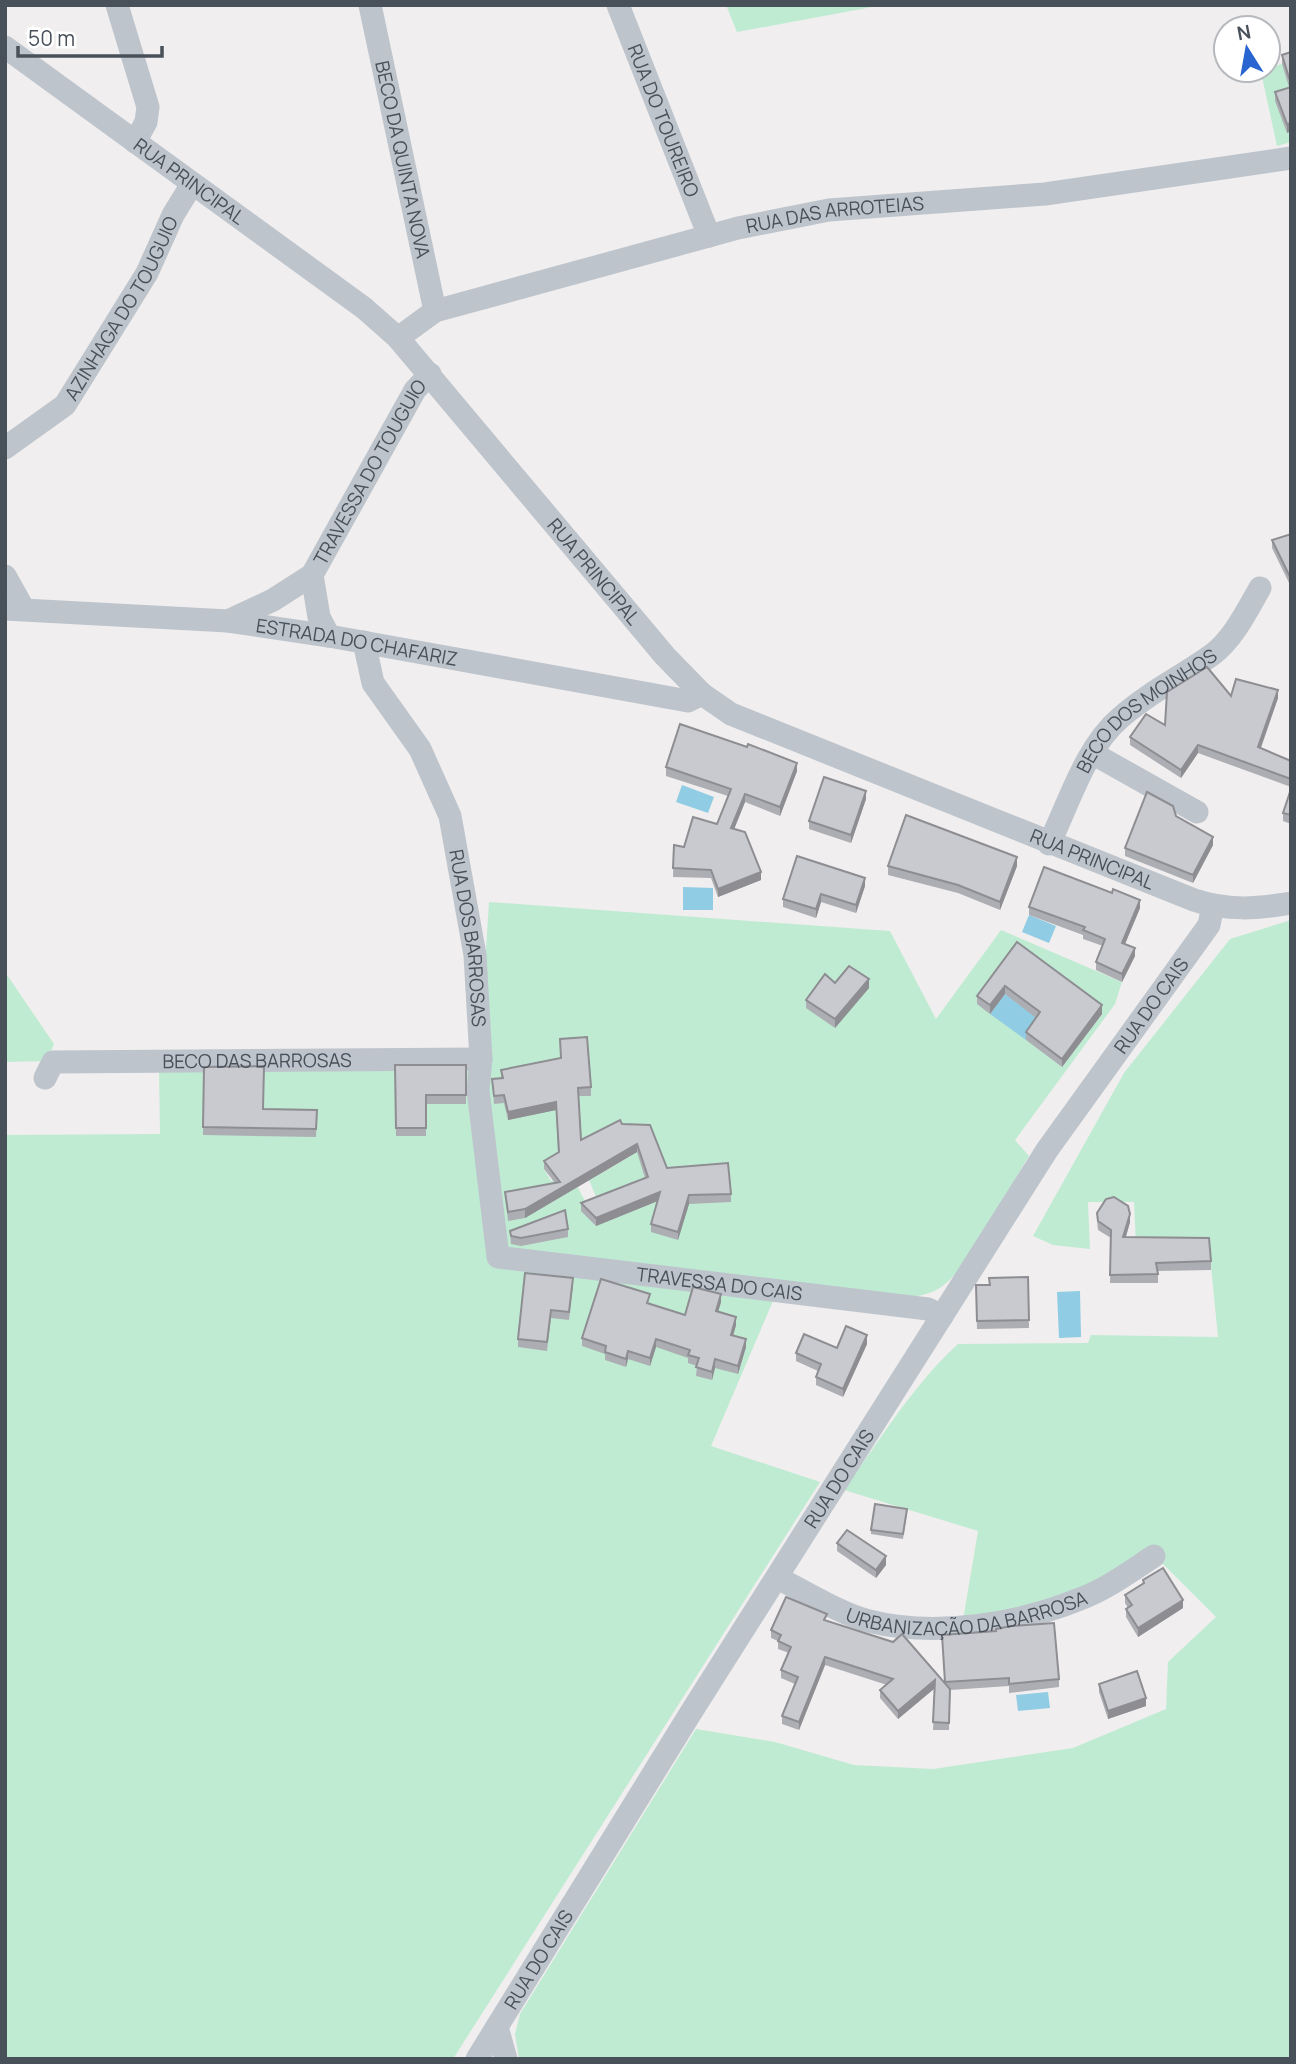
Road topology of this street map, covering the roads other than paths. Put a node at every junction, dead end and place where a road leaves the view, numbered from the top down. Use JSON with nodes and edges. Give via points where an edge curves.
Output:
{"nodes":[{"id":1,"x":117,"y":5,"type":"edge"},
{"id":2,"x":370,"y":5,"type":"edge"},
{"id":3,"x":618,"y":5,"type":"edge"},
{"id":4,"x":5,"y":47,"type":"edge"},
{"id":5,"x":135,"y":142,"type":"junction"},
{"id":6,"x":1291,"y":158,"type":"edge"},
{"id":7,"x":192,"y":184,"type":"junction"},
{"id":8,"x":709,"y":236,"type":"junction"},
{"id":9,"x":435,"y":311,"type":"junction"},
{"id":10,"x":398,"y":338,"type":"junction"},
{"id":11,"x":430,"y":374,"type":"junction"},
{"id":12,"x":5,"y":448,"type":"edge"},
{"id":13,"x":312,"y":575,"type":"junction"},
{"id":14,"x":5,"y":576,"type":"edge"},
{"id":15,"x":1259,"y":588,"type":"dead end"},
{"id":16,"x":14,"y":609,"type":"edge"},
{"id":17,"x":228,"y":621,"type":"junction"},
{"id":18,"x":328,"y":636,"type":"junction"},
{"id":19,"x":364,"y":642,"type":"junction"},
{"id":20,"x":702,"y":694,"type":"junction"},
{"id":21,"x":1092,"y":753,"type":"junction"},
{"id":22,"x":1197,"y":812,"type":"dead end"},
{"id":23,"x":1049,"y":844,"type":"junction"},
{"id":24,"x":1291,"y":903,"type":"edge"},
{"id":25,"x":1213,"y":906,"type":"junction"},
{"id":26,"x":481,"y":1059,"type":"junction"},
{"id":27,"x":45,"y":1078,"type":"dead end"},
{"id":28,"x":498,"y":1256,"type":"joint"},
{"id":29,"x":942,"y":1316,"type":"junction"},
{"id":30,"x":1154,"y":1556,"type":"dead end"},
{"id":31,"x":777,"y":1578,"type":"junction"},
{"id":32,"x":497,"y":2027,"type":"junction"},
{"id":33,"x":477,"y":2059,"type":"edge"},
{"id":34,"x":506,"y":2059,"type":"edge"}],
"edges":[{"from":1,"to":5,"type":"street","via":[[148,107]]},
{"from":2,"to":9,"type":"street","name":"BECO DA QUINTA NOVA"},
{"from":3,"to":8,"type":"street","name":"RUA DO TOUREIRO"},
{"from":4,"to":5,"type":"street","name":"RUA PRINCIPAL"},
{"from":5,"to":7,"type":"street","name":"RUA PRINCIPAL"},
{"from":6,"to":8,"type":"street","name":"RUA DAS ARROTEIAS","via":[[1045,194],[829,210]]},
{"from":7,"to":10,"type":"street","name":"RUA PRINCIPAL"},
{"from":7,"to":12,"type":"street","name":"AZINHAGA DO TOUGUIO","via":[[147,273],[65,405]]},
{"from":8,"to":9,"type":"street","name":"RUA DAS ARROTEIAS"},
{"from":9,"to":10,"type":"street","name":"RUA DAS ARROTEIAS"},
{"from":10,"to":11,"type":"street","name":"RUA PRINCIPAL"},
{"from":11,"to":13,"type":"street","name":"TRAVESSA DO TOUGUIO","via":[[415,390]]},
{"from":11,"to":20,"type":"street","name":"RUA PRINCIPAL","via":[[665,656]]},
{"from":13,"to":17,"type":"street","name":"TRAVESSA DO TOUGUIO"},
{"from":13,"to":18,"type":"street","name":"TRAVESSA DO TOUGUIO","via":[[318,617]]},
{"from":14,"to":16,"type":"street"},
{"from":15,"to":21,"type":"street","name":"BECO DOS MOINHOS","via":[[1235,630],[1215,653],[1118,719]]},
{"from":16,"to":17,"type":"street","name":"ESTRADA DO CHAFARIZ"},
{"from":17,"to":18,"type":"street","name":"ESTRADA DO CHAFARIZ"},
{"from":18,"to":19,"type":"street","name":"ESTRADA DO CHAFARIZ"},
{"from":19,"to":20,"type":"street","name":"ESTRADA DO CHAFARIZ","via":[[688,701]]},
{"from":19,"to":26,"type":"street","name":"RUA DOS BARROSAS","via":[[373,683],[420,748],[450,816],[475,955]]},
{"from":20,"to":23,"type":"street","name":"RUA PRINCIPAL","via":[[762,728]]},
{"from":21,"to":22,"type":"street"},
{"from":21,"to":23,"type":"street","name":"BECO DOS MOINHOS"},
{"from":23,"to":25,"type":"street","name":"RUA PRINCIPAL"},
{"from":24,"to":25,"type":"street","name":"RUA PRINCIPAL","via":[[1245,909]]},
{"from":25,"to":29,"type":"street","name":"RUA DO CAIS","via":[[1209,925],[1047,1150]]},
{"from":26,"to":27,"type":"street","name":"BECO DAS BARROSAS","via":[[53,1062]]},
{"from":26,"to":28,"type":"street","name":"RUA DOS BARROSAS","via":[[478,1090]]},
{"from":28,"to":29,"type":"street","name":"TRAVESSA DO CAIS","via":[[928,1309]]},
{"from":29,"to":31,"type":"street","name":"RUA DO CAIS"},
{"from":30,"to":31,"type":"street","name":"URBANIZAÇÃO DA BARROSA","via":[[1080,1599],[1017,1618],[962,1626],[911,1628],[867,1621]]},
{"from":31,"to":32,"type":"street","name":"RUA DO CAIS"},
{"from":32,"to":33,"type":"street","name":"RUA DO CAIS"},
{"from":32,"to":34,"type":"street"}]}
